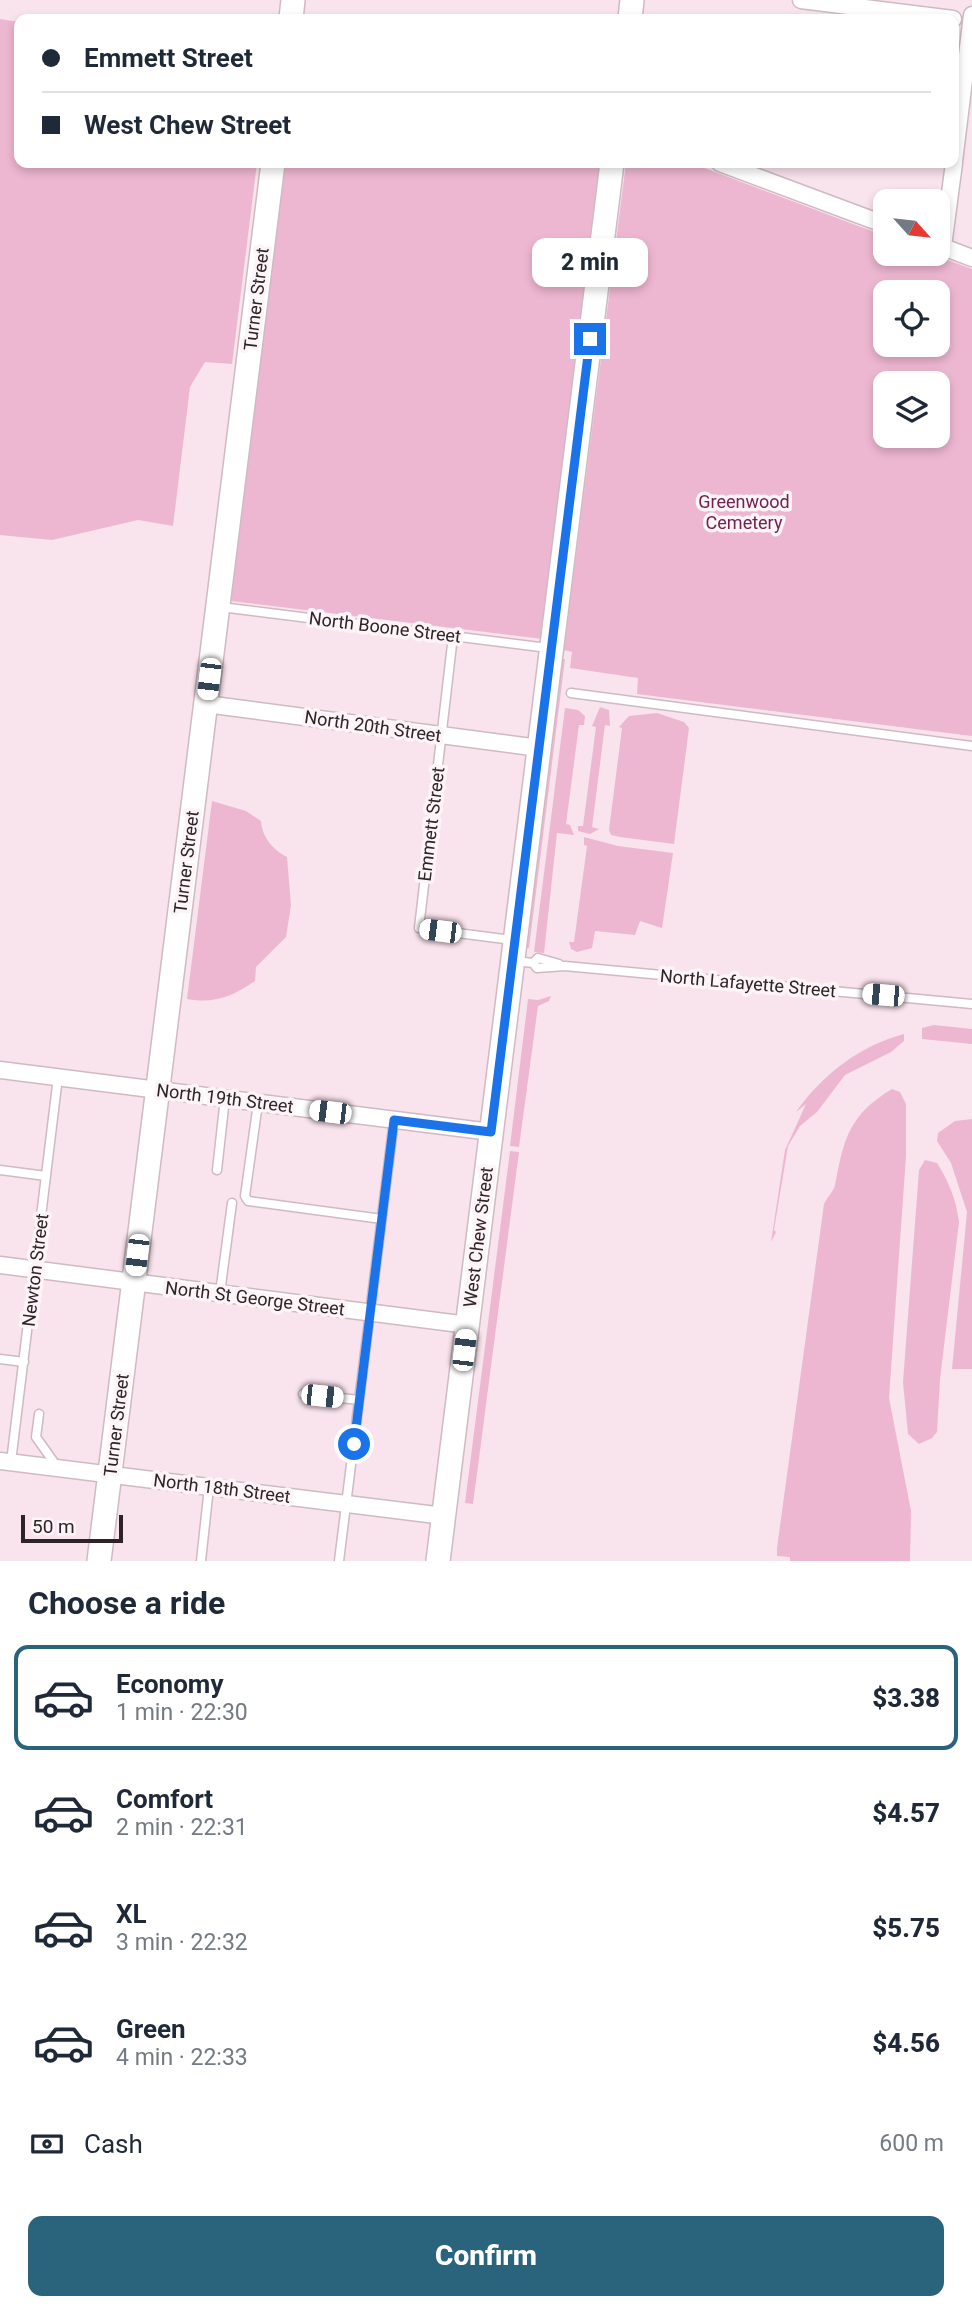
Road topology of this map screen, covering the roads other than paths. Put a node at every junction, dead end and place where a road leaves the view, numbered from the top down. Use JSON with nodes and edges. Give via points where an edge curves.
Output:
{"nodes":[{"id":1,"x":801,"y":0,"type":"edge"},
{"id":2,"x":913,"y":14,"type":"edge"},
{"id":3,"x":972,"y":19,"type":"edge"},
{"id":4,"x":959,"y":122,"type":"edge"},
{"id":5,"x":272,"y":168,"type":"edge"},
{"id":6,"x":611,"y":168,"type":"edge"},
{"id":7,"x":733,"y":168,"type":"edge"},
{"id":8,"x":953,"y":168,"type":"edge"},
{"id":9,"x":950,"y":189,"type":"edge"},
{"id":10,"x":873,"y":220,"type":"edge"},
{"id":11,"x":950,"y":249,"type":"edge"},
{"id":12,"x":972,"y":258,"type":"edge"},
{"id":13,"x":218,"y":607,"type":"junction"},
{"id":14,"x":453,"y":636,"type":"junction"},
{"id":15,"x":552,"y":649,"type":"junction"},
{"id":16,"x":571,"y":693,"type":"dead end"},
{"id":17,"x":206,"y":704,"type":"junction"},
{"id":18,"x":441,"y":735,"type":"junction"},
{"id":19,"x":972,"y":746,"type":"edge"},
{"id":20,"x":539,"y":748,"type":"junction"},
{"id":21,"x":419,"y":928,"type":"joint"},
{"id":22,"x":520,"y":955,"type":"junction"},
{"id":23,"x":972,"y":1004,"type":"edge"},
{"id":24,"x":0,"y":1070,"type":"edge"},
{"id":25,"x":58,"y":1077,"type":"junction"},
{"id":26,"x":158,"y":1090,"type":"junction"},
{"id":27,"x":225,"y":1098,"type":"junction"},
{"id":28,"x":258,"y":1103,"type":"junction"},
{"id":29,"x":394,"y":1120,"type":"junction"},
{"id":30,"x":491,"y":1132,"type":"junction"},
{"id":31,"x":0,"y":1170,"type":"edge"},
{"id":32,"x":217,"y":1170,"type":"dead end"},
{"id":33,"x":46,"y":1176,"type":"junction"},
{"id":34,"x":232,"y":1203,"type":"dead end"},
{"id":35,"x":382,"y":1219,"type":"junction"},
{"id":36,"x":0,"y":1265,"type":"edge"},
{"id":37,"x":35,"y":1270,"type":"junction"},
{"id":38,"x":134,"y":1283,"type":"junction"},
{"id":39,"x":220,"y":1293,"type":"junction"},
{"id":40,"x":370,"y":1312,"type":"junction"},
{"id":41,"x":467,"y":1325,"type":"junction"},
{"id":42,"x":0,"y":1359,"type":"edge"},
{"id":43,"x":24,"y":1362,"type":"junction"},
{"id":44,"x":303,"y":1394,"type":"dead end"},
{"id":45,"x":359,"y":1400,"type":"junction"},
{"id":46,"x":39,"y":1414,"type":"dead end"},
{"id":47,"x":6,"y":1461,"type":"edge"},
{"id":48,"x":58,"y":1468,"type":"junction"},
{"id":49,"x":110,"y":1474,"type":"junction"},
{"id":50,"x":209,"y":1487,"type":"junction"},
{"id":51,"x":346,"y":1504,"type":"junction"},
{"id":52,"x":443,"y":1516,"type":"junction"},
{"id":53,"x":99,"y":1561,"type":"edge"},
{"id":54,"x":201,"y":1561,"type":"edge"},
{"id":55,"x":339,"y":1561,"type":"edge"},
{"id":56,"x":438,"y":1561,"type":"edge"}],
"edges":[{"from":1,"to":2,"type":"street"},
{"from":3,"to":4,"type":"street"},
{"from":5,"to":13,"type":"street","name":"Turner Street"},
{"from":6,"to":15,"type":"street","name":"West Chew Street"},
{"from":7,"to":10,"type":"street"},
{"from":8,"to":9,"type":"street"},
{"from":11,"to":12,"type":"street"},
{"from":13,"to":14,"type":"lane","name":"North Boone Street"},
{"from":13,"to":17,"type":"street","name":"Turner Street"},
{"from":14,"to":15,"type":"lane","name":"North Boone Street"},
{"from":14,"to":18,"type":"lane","name":"Emmett Street"},
{"from":15,"to":20,"type":"street","name":"West Chew Street"},
{"from":16,"to":19,"type":"lane"},
{"from":17,"to":18,"type":"street","name":"North 20th Street"},
{"from":17,"to":26,"type":"street","name":"Turner Street"},
{"from":18,"to":20,"type":"street","name":"North 20th Street"},
{"from":18,"to":21,"type":"lane","name":"Emmett Street"},
{"from":20,"to":22,"type":"street","name":"West Chew Street"},
{"from":21,"to":22,"type":"lane","name":"North Lafayette Street"},
{"from":22,"to":23,"type":"lane","name":"North Lafayette Street","via":[[565,966]]},
{"from":22,"to":30,"type":"street","name":"West Chew Street"},
{"from":24,"to":25,"type":"street","name":"North 19th Street"},
{"from":25,"to":26,"type":"street","name":"North 19th Street"},
{"from":25,"to":33,"type":"lane","name":"Newton Street"},
{"from":26,"to":27,"type":"street","name":"North 19th Street"},
{"from":26,"to":38,"type":"street","name":"Turner Street"},
{"from":27,"to":28,"type":"street","name":"North 19th Street"},
{"from":27,"to":32,"type":"lane"},
{"from":28,"to":29,"type":"street","name":"North 19th Street"},
{"from":28,"to":35,"type":"lane","via":[[248,1201]]},
{"from":29,"to":30,"type":"street","name":"North 19th Street"},
{"from":29,"to":35,"type":"lane"},
{"from":30,"to":41,"type":"street","name":"West Chew Street"},
{"from":31,"to":33,"type":"lane"},
{"from":33,"to":37,"type":"lane","name":"Newton Street"},
{"from":34,"to":39,"type":"lane"},
{"from":35,"to":40,"type":"lane"},
{"from":36,"to":37,"type":"street","name":"North St George Street"},
{"from":37,"to":38,"type":"street","name":"North St George Street"},
{"from":37,"to":43,"type":"lane","name":"Newton Street"},
{"from":38,"to":39,"type":"street","name":"North St George Street"},
{"from":38,"to":49,"type":"street","name":"Turner Street"},
{"from":39,"to":40,"type":"street","name":"North St George Street"},
{"from":40,"to":41,"type":"street","name":"North St George Street"},
{"from":40,"to":45,"type":"lane"},
{"from":41,"to":52,"type":"street","name":"West Chew Street"},
{"from":42,"to":43,"type":"lane"},
{"from":43,"to":47,"type":"lane","name":"Newton Street"},
{"from":44,"to":45,"type":"lane"},
{"from":45,"to":51,"type":"lane"},
{"from":46,"to":48,"type":"lane","via":[[36,1437]]},
{"from":47,"to":48,"type":"street","name":"North 18th Street"},
{"from":48,"to":49,"type":"street","name":"North 18th Street"},
{"from":49,"to":50,"type":"street","name":"North 18th Street"},
{"from":49,"to":53,"type":"street","name":"Turner Street"},
{"from":50,"to":51,"type":"street","name":"North 18th Street"},
{"from":50,"to":54,"type":"lane"},
{"from":51,"to":52,"type":"street","name":"North 18th Street"},
{"from":51,"to":55,"type":"lane"},
{"from":52,"to":56,"type":"street","name":"West Chew Street"}]}
